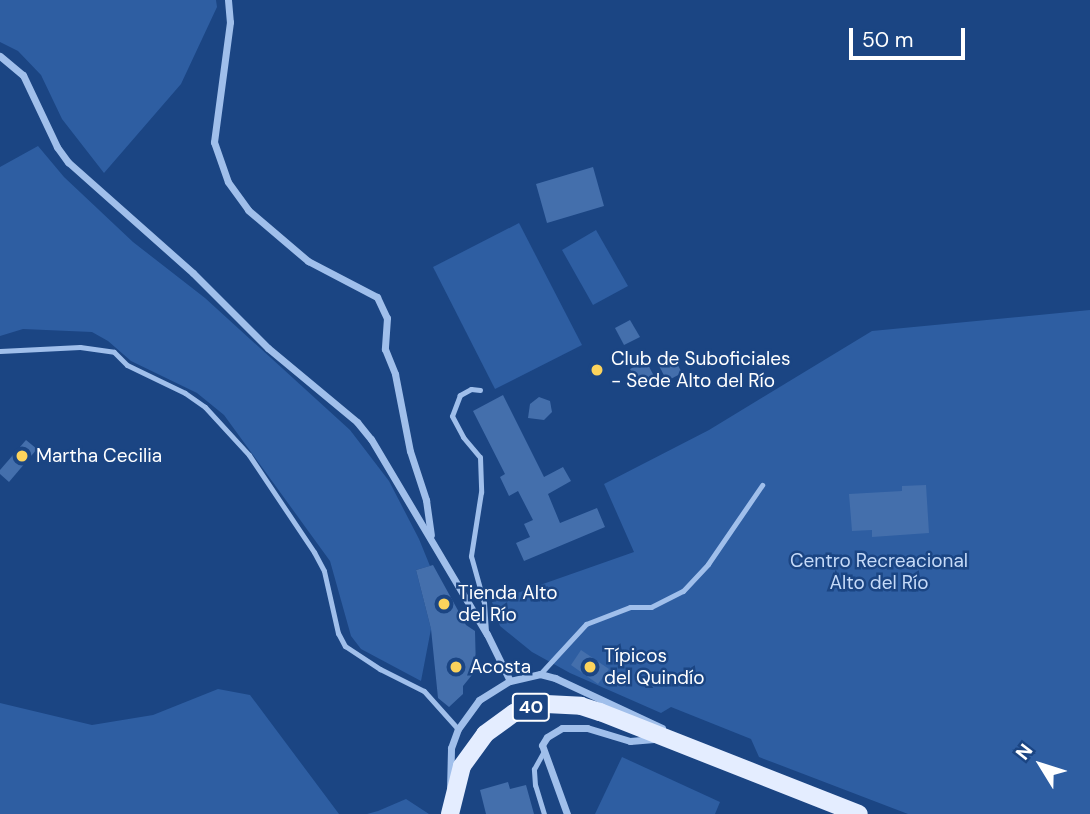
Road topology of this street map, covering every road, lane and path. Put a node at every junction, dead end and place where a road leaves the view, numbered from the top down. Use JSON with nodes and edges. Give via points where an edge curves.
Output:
{"nodes":[{"id":1,"x":228,"y":0,"type":"edge"},
{"id":2,"x":0,"y":55,"type":"edge"},
{"id":3,"x":0,"y":351,"type":"edge"},
{"id":4,"x":480,"y":390,"type":"dead end"},
{"id":5,"x":762,"y":485,"type":"dead end"},
{"id":6,"x":432,"y":540,"type":"junction"},
{"id":7,"x":486,"y":634,"type":"junction"},
{"id":8,"x":540,"y":674,"type":"junction"},
{"id":9,"x":510,"y":681,"type":"junction"},
{"id":10,"x":458,"y":729,"type":"junction"},
{"id":11,"x":667,"y":738,"type":"junction"},
{"id":12,"x":544,"y":751,"type":"junction"},
{"id":13,"x":780,"y":784,"type":"junction"},
{"id":14,"x":450,"y":814,"type":"edge"},
{"id":15,"x":544,"y":814,"type":"edge"},
{"id":16,"x":567,"y":814,"type":"edge"},
{"id":17,"x":859,"y":814,"type":"edge"}],
"edges":[{"from":1,"to":6,"type":"street","via":[[230,22],[214,142],[229,182],[248,210],[308,261],[377,297],[387,318],[384,349],[395,374]]},
{"from":2,"to":6,"type":"street","via":[[23,75],[68,162],[193,273],[268,348],[357,422],[386,461]]},
{"from":3,"to":10,"type":"lane","via":[[80,347],[114,352],[127,365],[205,407],[248,455],[314,552],[324,571],[338,634],[345,646],[425,691]]},
{"from":4,"to":7,"type":"lane","via":[[471,389],[460,396],[452,416],[480,457],[481,492],[471,556],[484,603]]},
{"from":5,"to":8,"type":"lane","via":[[683,592],[651,607],[630,607],[586,624]]},
{"from":6,"to":7,"type":"street"},
{"from":7,"to":9,"type":"street"},
{"from":8,"to":9,"type":"street"},
{"from":8,"to":13,"type":"street","via":[[574,685]]},
{"from":9,"to":10,"type":"street","via":[[479,700]]},
{"from":10,"to":14,"type":"street","via":[[451,748]]},
{"from":11,"to":12,"type":"street","via":[[630,741],[587,728],[562,728],[547,737]]},
{"from":11,"to":13,"type":"main road","number":"40"},
{"from":11,"to":14,"type":"main road","number":"40","via":[[581,706],[531,706],[500,722],[472,750],[462,766]]},
{"from":12,"to":15,"type":"lane","via":[[534,769]]},
{"from":12,"to":16,"type":"street"},
{"from":13,"to":17,"type":"main road","number":"40"}]}
